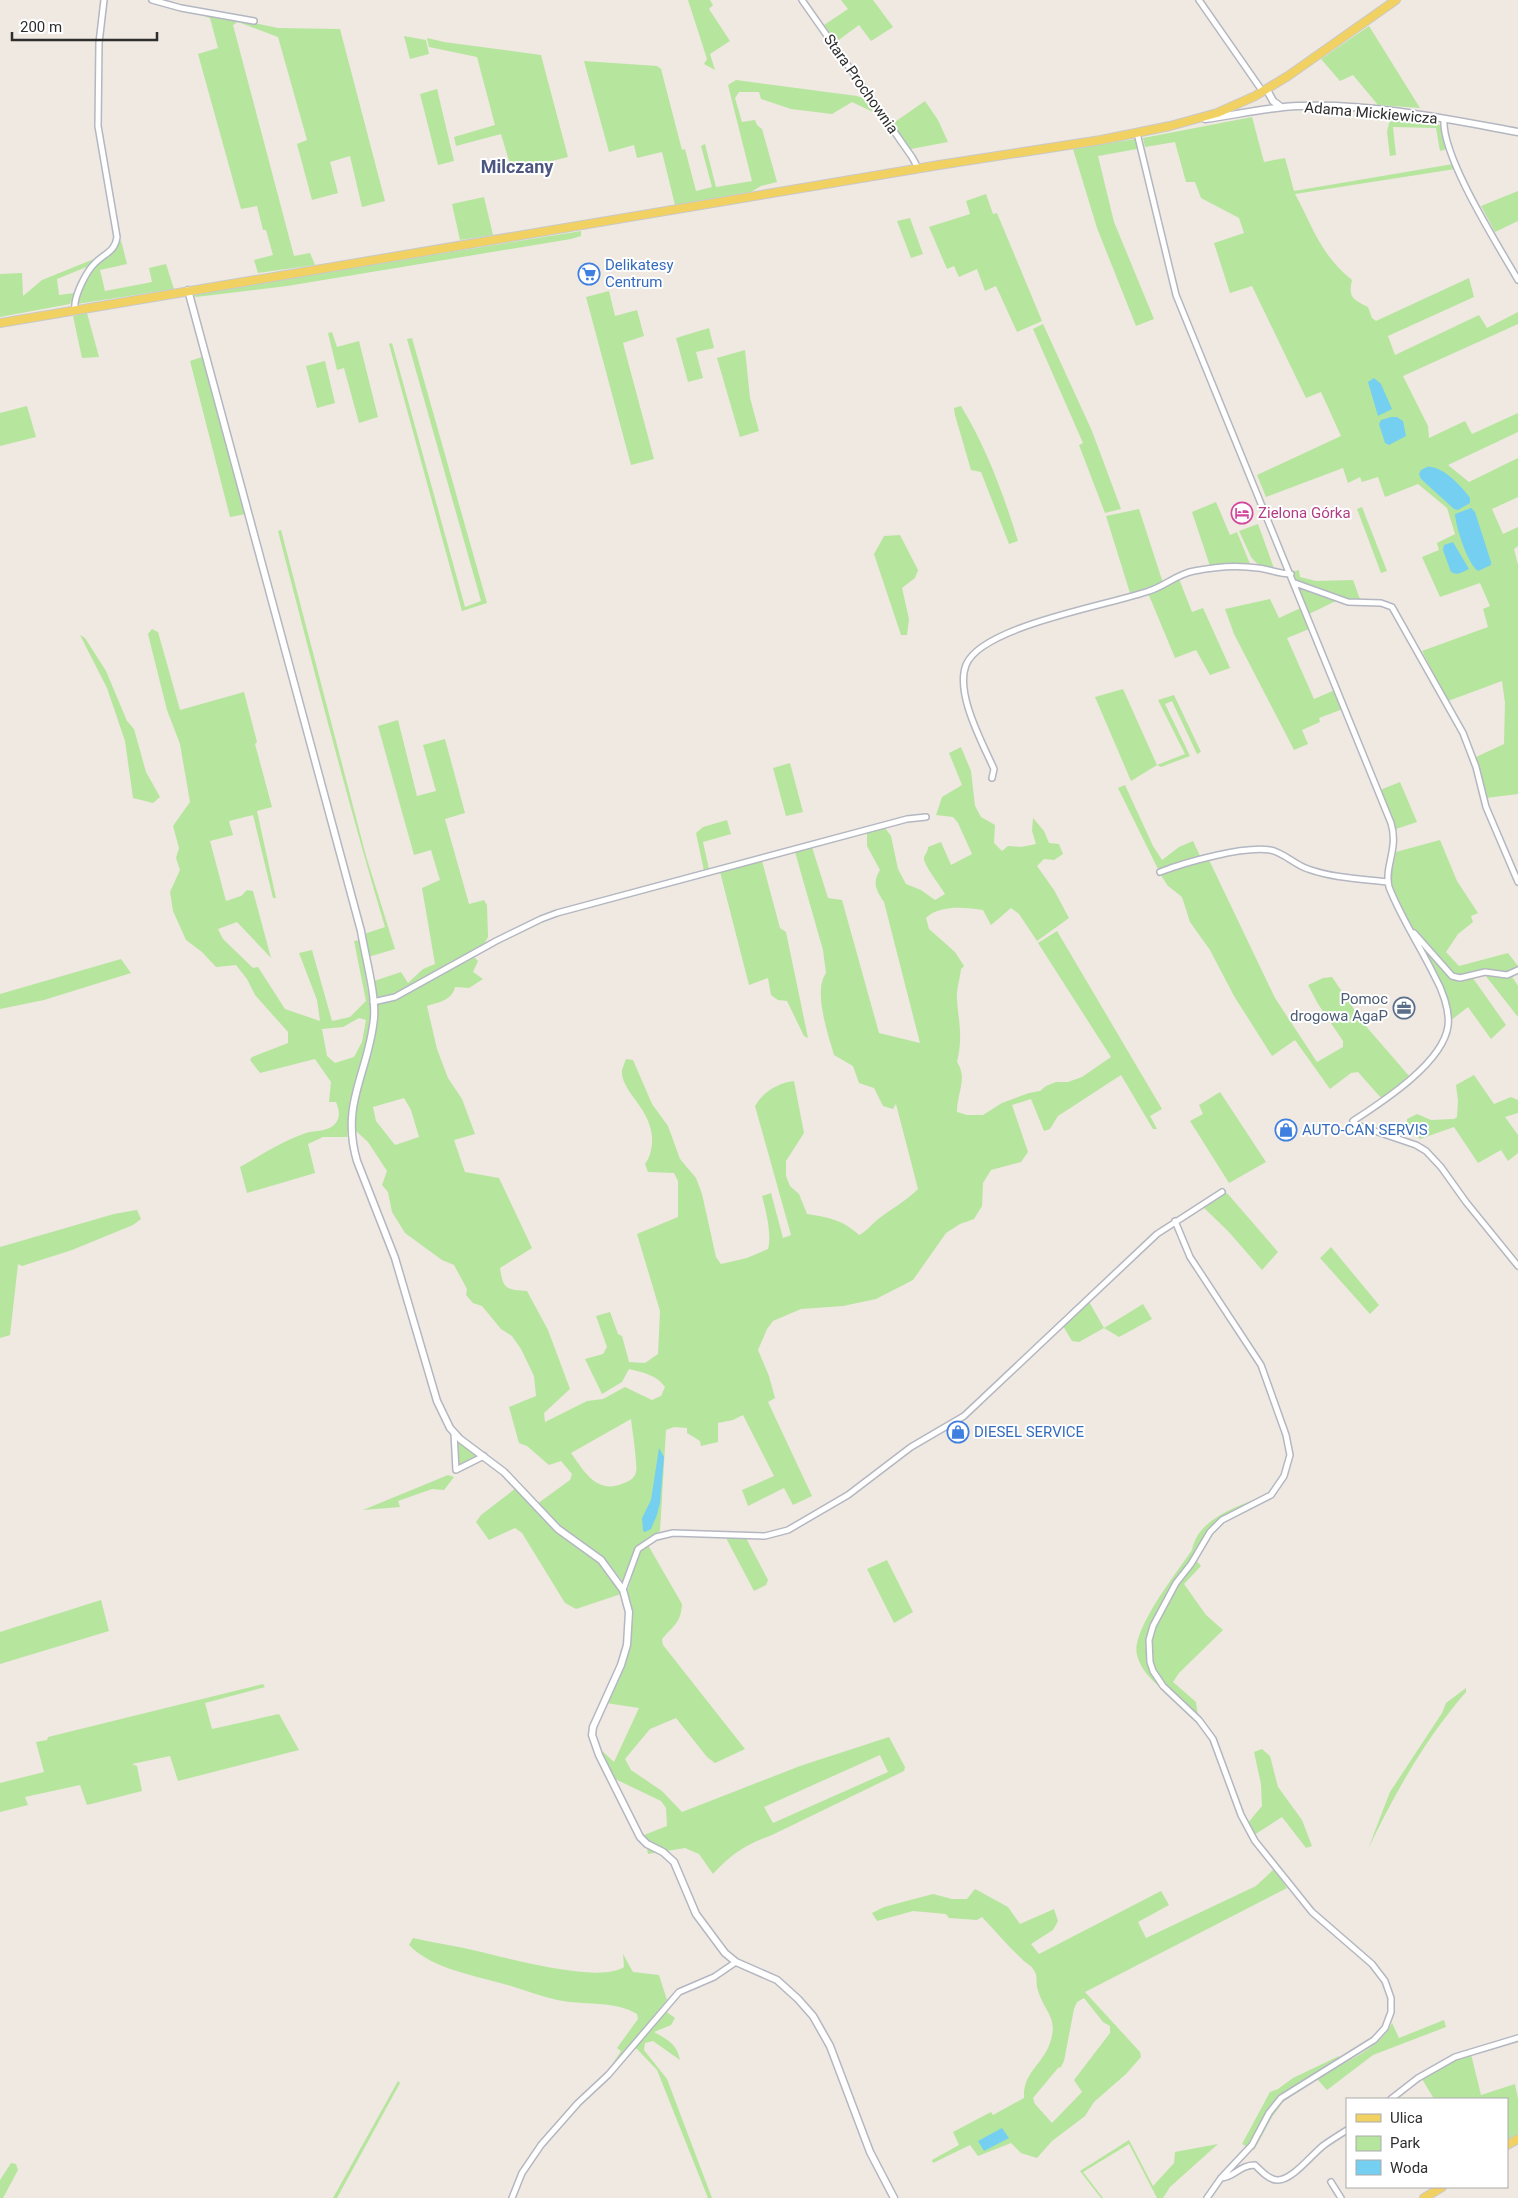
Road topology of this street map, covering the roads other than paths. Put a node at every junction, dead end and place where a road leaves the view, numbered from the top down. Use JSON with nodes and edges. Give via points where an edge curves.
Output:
{"nodes":[{"id":1,"x":104,"y":0,"type":"edge"},
{"id":2,"x":152,"y":0,"type":"edge"},
{"id":3,"x":802,"y":0,"type":"edge"},
{"id":4,"x":1199,"y":0,"type":"edge"},
{"id":5,"x":1396,"y":0,"type":"edge"},
{"id":6,"x":254,"y":21,"type":"dead end"},
{"id":7,"x":1265,"y":91,"type":"junction"},
{"id":8,"x":1281,"y":108,"type":"junction"},
{"id":9,"x":1444,"y":119,"type":"junction"},
{"id":10,"x":1193,"y":121,"type":"junction"},
{"id":11,"x":1518,"y":132,"type":"edge"},
{"id":12,"x":1137,"y":133,"type":"junction"},
{"id":13,"x":918,"y":168,"type":"junction"},
{"id":14,"x":1518,"y":280,"type":"edge"},
{"id":15,"x":188,"y":290,"type":"junction"},
{"id":16,"x":75,"y":310,"type":"junction"},
{"id":17,"x":0,"y":323,"type":"edge"},
{"id":18,"x":1291,"y":574,"type":"junction"},
{"id":19,"x":1295,"y":584,"type":"junction"},
{"id":20,"x":992,"y":778,"type":"dead end"},
{"id":21,"x":926,"y":817,"type":"dead end"},
{"id":22,"x":1160,"y":872,"type":"dead end"},
{"id":23,"x":1388,"y":882,"type":"junction"},
{"id":24,"x":1518,"y":882,"type":"edge"},
{"id":25,"x":1410,"y":930,"type":"junction"},
{"id":26,"x":1518,"y":970,"type":"edge"},
{"id":27,"x":373,"y":1002,"type":"junction"},
{"id":28,"x":1222,"y":1192,"type":"dead end"},
{"id":29,"x":1175,"y":1222,"type":"junction"},
{"id":30,"x":1518,"y":1266,"type":"edge"},
{"id":31,"x":454,"y":1432,"type":"junction"},
{"id":32,"x":484,"y":1456,"type":"junction"},
{"id":33,"x":623,"y":1590,"type":"junction"},
{"id":34,"x":736,"y":1962,"type":"junction"},
{"id":35,"x":1518,"y":2038,"type":"edge"},
{"id":36,"x":1391,"y":2098,"type":"edge"},
{"id":37,"x":1346,"y":2131,"type":"edge"},
{"id":38,"x":1221,"y":2178,"type":"junction"},
{"id":39,"x":1331,"y":2182,"type":"dead end"},
{"id":40,"x":1440,"y":2188,"type":"edge"},
{"id":41,"x":512,"y":2198,"type":"edge"},
{"id":42,"x":894,"y":2198,"type":"edge"},
{"id":43,"x":1207,"y":2198,"type":"edge"},
{"id":44,"x":1341,"y":2198,"type":"edge"},
{"id":45,"x":1424,"y":2198,"type":"edge"}],
"edges":[{"from":1,"to":16,"type":"street","via":[[99,43],[98,126],[117,237],[114,248],[89,271],[75,301]]},
{"from":2,"to":6,"type":"street"},
{"from":3,"to":13,"type":"street","name":"Stara Prochownia"},
{"from":4,"to":7,"type":"street"},
{"from":5,"to":7,"type":"main road","name":"Adama Mickiewicza"},
{"from":7,"to":8,"type":"street"},
{"from":7,"to":10,"type":"main road","name":"Adama Mickiewicza"},
{"from":8,"to":9,"type":"street","name":"Adama Mickiewicza","via":[[1330,106]]},
{"from":8,"to":10,"type":"street","name":"Adama Mickiewicza"},
{"from":9,"to":11,"type":"street","name":"Adama Mickiewicza"},
{"from":9,"to":14,"type":"street","via":[[1443,133],[1454,162]]},
{"from":10,"to":12,"type":"main road","name":"Adama Mickiewicza"},
{"from":12,"to":13,"type":"main road","name":"Adama Mickiewicza"},
{"from":12,"to":18,"type":"street","via":[[1176,295]]},
{"from":13,"to":15,"type":"main road","name":"Adama Mickiewicza"},
{"from":15,"to":16,"type":"main road","name":"Adama Mickiewicza"},
{"from":15,"to":27,"type":"street","via":[[358,916]]},
{"from":16,"to":17,"type":"main road","name":"Adama Mickiewicza"},
{"from":18,"to":19,"type":"street"},
{"from":18,"to":20,"type":"street","via":[[1232,567],[1192,571],[1148,592],[1056,617],[987,643],[967,662],[964,672],[966,701],[994,769]]},
{"from":19,"to":23,"type":"street","via":[[1394,830]]},
{"from":19,"to":24,"type":"street","via":[[1348,602],[1392,606],[1463,734],[1486,807]]},
{"from":21,"to":27,"type":"street","via":[[907,819],[558,913],[496,941],[395,997]]},
{"from":22,"to":23,"type":"street","via":[[1248,850],[1271,850],[1307,869]]},
{"from":23,"to":25,"type":"street"},
{"from":25,"to":26,"type":"street","via":[[1452,976],[1460,978],[1486,972],[1507,975]]},
{"from":25,"to":30,"type":"street","via":[[1442,992],[1448,1021],[1446,1034],[1430,1060],[1416,1074],[1353,1121],[1356,1125],[1426,1151]]},
{"from":27,"to":31,"type":"street","via":[[372,1029],[352,1114],[352,1142],[395,1258],[437,1400]]},
{"from":28,"to":29,"type":"street"},
{"from":29,"to":33,"type":"street","via":[[1112,1274],[964,1416],[911,1447],[848,1495],[778,1534],[660,1535],[636,1552]]},
{"from":29,"to":38,"type":"street","via":[[1190,1257],[1261,1365],[1290,1455],[1284,1476],[1271,1495],[1222,1520],[1210,1532],[1153,1626],[1149,1640],[1150,1662],[1163,1686],[1214,1739],[1241,1814],[1255,1841],[1312,1912],[1379,1973],[1392,2005],[1384,2028],[1374,2040],[1281,2098],[1252,2145]]},
{"from":31,"to":32,"type":"street"},
{"from":31,"to":32,"type":"street","via":[[456,1470]]},
{"from":32,"to":33,"type":"street","via":[[508,1476],[558,1529],[601,1560]]},
{"from":33,"to":34,"type":"street","via":[[629,1612],[627,1645],[593,1727],[593,1740],[640,1837],[674,1862],[701,1922]]},
{"from":34,"to":41,"type":"street","via":[[714,1977],[679,1992],[608,2075],[541,2145],[522,2174]]},
{"from":34,"to":42,"type":"street","via":[[763,1972],[784,1985],[819,2025],[836,2060],[870,2152]]},
{"from":35,"to":36,"type":"street","via":[[1455,2056]]},
{"from":37,"to":38,"type":"street","via":[[1322,2146],[1284,2179],[1276,2180],[1255,2165],[1245,2165]]},
{"from":38,"to":43,"type":"street"},
{"from":39,"to":44,"type":"street"},
{"from":40,"to":45,"type":"main road"}]}
